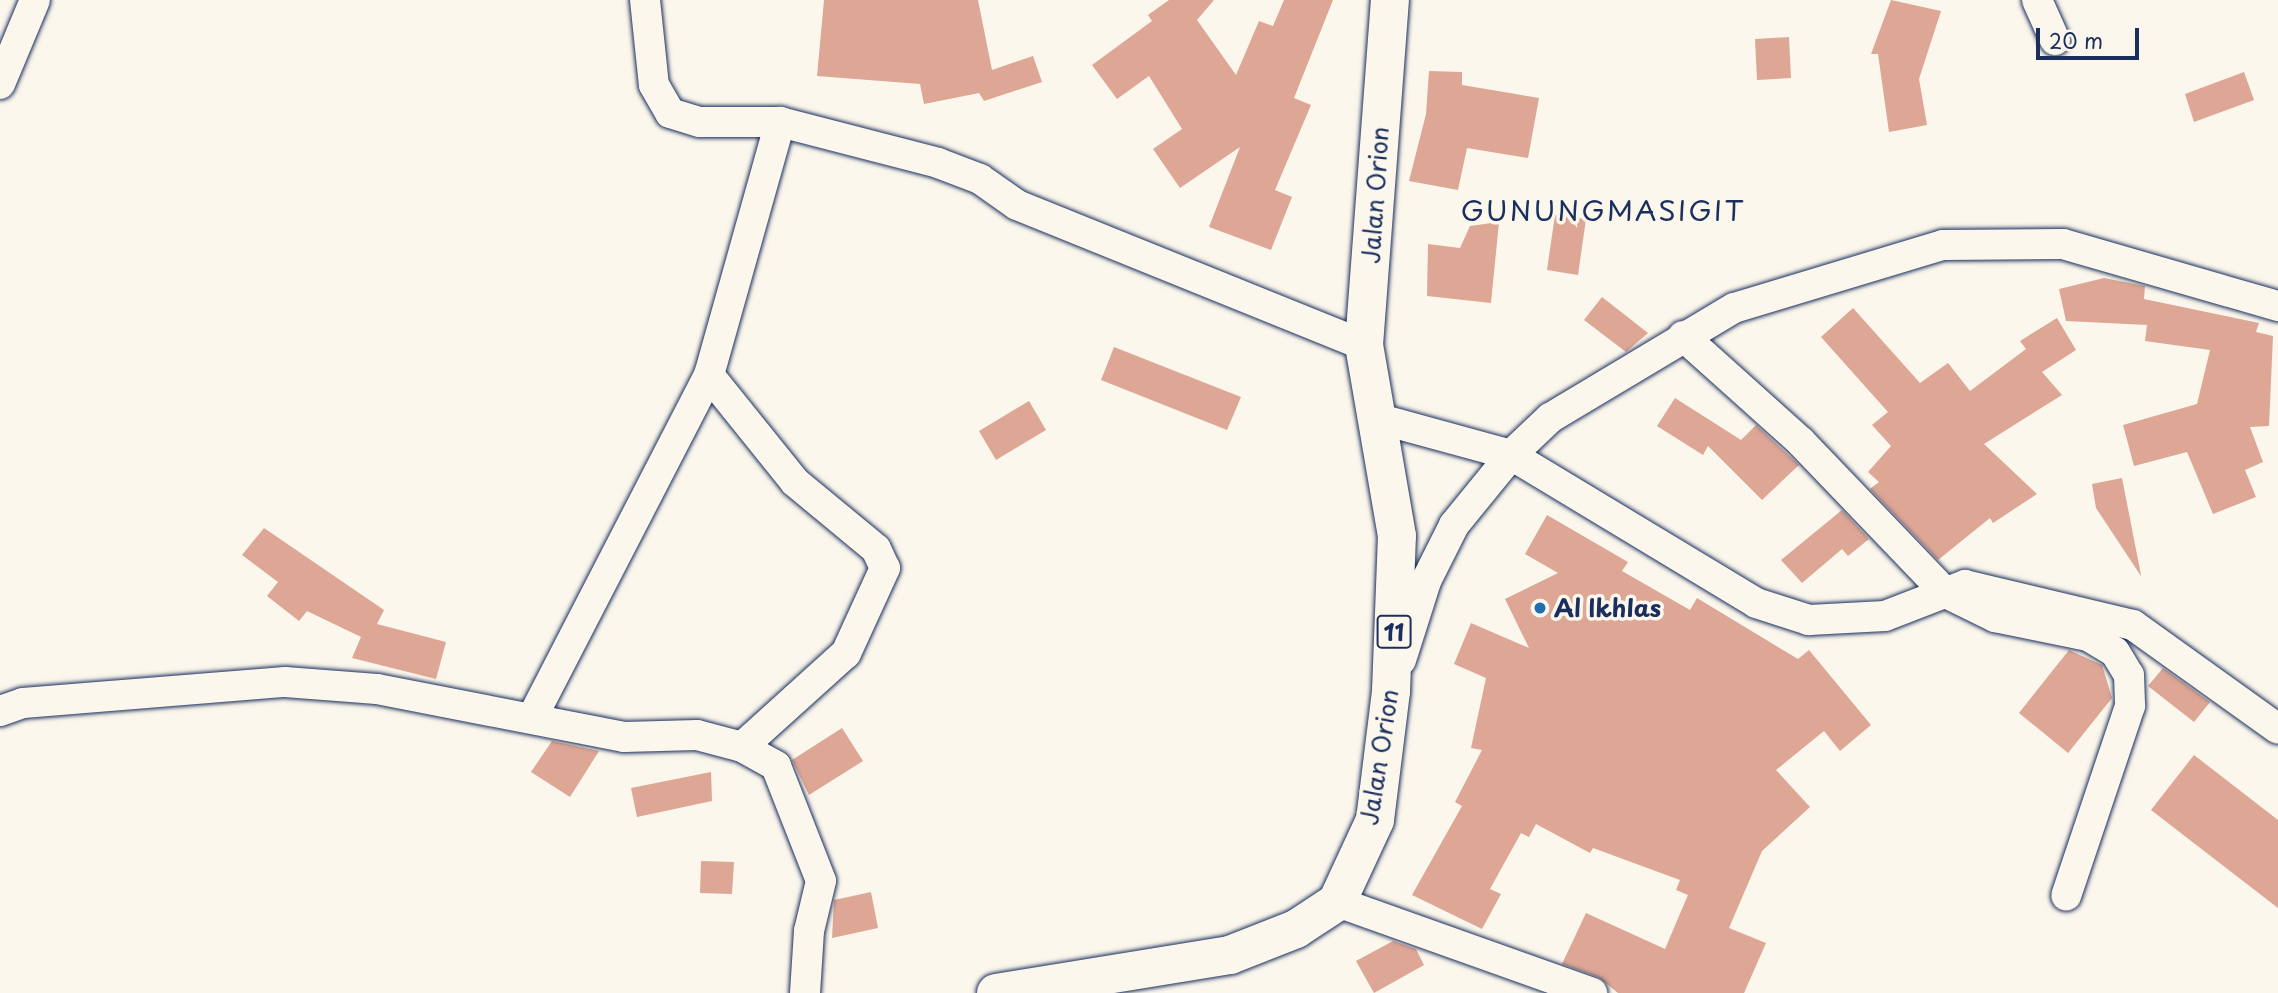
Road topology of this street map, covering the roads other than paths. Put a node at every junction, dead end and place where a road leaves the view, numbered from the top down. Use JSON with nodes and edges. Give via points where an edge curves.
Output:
{"nodes":[{"id":1,"x":35,"y":0,"type":"edge"},
{"id":2,"x":645,"y":0,"type":"edge"},
{"id":3,"x":1390,"y":0,"type":"edge"},
{"id":4,"x":2037,"y":0,"type":"edge"},
{"id":5,"x":2055,"y":40,"type":"dead end"},
{"id":6,"x":0,"y":84,"type":"edge"},
{"id":7,"x":780,"y":122,"type":"junction"},
{"id":8,"x":2278,"y":306,"type":"edge"},
{"id":9,"x":1683,"y":336,"type":"junction"},
{"id":10,"x":1364,"y":345,"type":"junction"},
{"id":11,"x":709,"y":374,"type":"junction"},
{"id":12,"x":1376,"y":418,"type":"junction"},
{"id":13,"x":1511,"y":455,"type":"junction"},
{"id":14,"x":1946,"y":593,"type":"junction"},
{"id":15,"x":1391,"y":691,"type":"junction"},
{"id":16,"x":0,"y":711,"type":"edge"},
{"id":17,"x":533,"y":716,"type":"junction"},
{"id":18,"x":2278,"y":729,"type":"edge"},
{"id":19,"x":742,"y":747,"type":"junction"},
{"id":20,"x":2066,"y":896,"type":"dead end"},
{"id":21,"x":1337,"y":902,"type":"junction"},
{"id":22,"x":805,"y":993,"type":"edge"},
{"id":23,"x":996,"y":993,"type":"edge"},
{"id":24,"x":1592,"y":993,"type":"edge"}],
"edges":[{"from":1,"to":6,"type":"street"},
{"from":2,"to":7,"type":"street","via":[[653,85],[670,113],[700,122]]},
{"from":3,"to":10,"type":"highway","name":"Jalan Orion","number":"11"},
{"from":4,"to":5,"type":"street"},
{"from":7,"to":10,"type":"street","via":[[938,163],[980,179],[1017,205]]},
{"from":7,"to":11,"type":"street"},
{"from":8,"to":9,"type":"street","via":[[2063,244],[1943,245],[1734,308]]},
{"from":9,"to":13,"type":"street","via":[[1550,418]]},
{"from":9,"to":14,"type":"street","via":[[1800,441]]},
{"from":10,"to":12,"type":"highway","name":"Jalan Orion","number":"11"},
{"from":11,"to":17,"type":"street"},
{"from":11,"to":19,"type":"street","via":[[795,482],[876,549],[885,568],[846,653]]},
{"from":12,"to":13,"type":"street"},
{"from":12,"to":15,"type":"highway","name":"Jalan Orion","number":"11","via":[[1397,537]]},
{"from":13,"to":14,"type":"street","via":[[1769,607],[1809,620],[1885,616]]},
{"from":13,"to":15,"type":"street","via":[[1454,525],[1426,581]]},
{"from":14,"to":18,"type":"street","via":[[1965,585],[2133,625]]},
{"from":14,"to":20,"type":"street","via":[[1995,617],[2088,636],[2115,652],[2129,675],[2130,706]]},
{"from":15,"to":21,"type":"highway","name":"Jalan Orion","number":"11","via":[[1375,820]]},
{"from":16,"to":17,"type":"street","via":[[23,703],[285,682],[377,688]]},
{"from":17,"to":19,"type":"street","via":[[624,737],[696,735]]},
{"from":19,"to":22,"type":"street","via":[[776,766],[803,820],[821,881],[809,931]]},
{"from":21,"to":23,"type":"highway","via":[[1296,929],[1230,955]]},
{"from":21,"to":24,"type":"street"}]}
